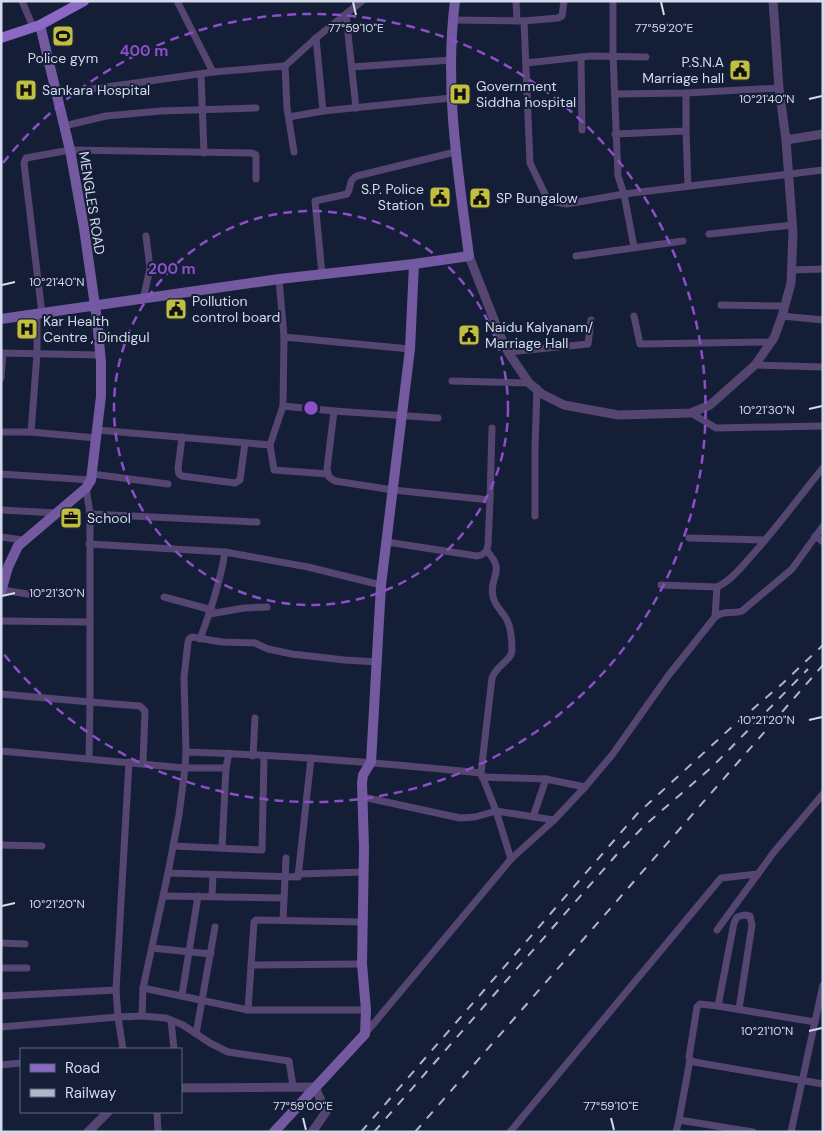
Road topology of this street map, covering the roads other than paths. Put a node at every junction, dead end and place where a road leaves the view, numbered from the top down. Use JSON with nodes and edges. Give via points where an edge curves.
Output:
{"nodes":[{"id":1,"x":22,"y":1,"type":"edge"},
{"id":2,"x":84,"y":1,"type":"edge"},
{"id":3,"x":177,"y":1,"type":"edge"},
{"id":4,"x":362,"y":1,"type":"edge"},
{"id":5,"x":455,"y":1,"type":"edge"},
{"id":6,"x":516,"y":1,"type":"edge"},
{"id":7,"x":564,"y":1,"type":"edge"},
{"id":8,"x":613,"y":1,"type":"edge"},
{"id":9,"x":773,"y":1,"type":"edge"},
{"id":10,"x":70,"y":4,"type":"edge"},
{"id":11,"x":346,"y":15,"type":"junction"},
{"id":12,"x":452,"y":20,"type":"junction"},
{"id":13,"x":520,"y":21,"type":"junction"},
{"id":14,"x":36,"y":26,"type":"junction"},
{"id":15,"x":1,"y":38,"type":"edge"},
{"id":16,"x":316,"y":38,"type":"junction"},
{"id":17,"x":612,"y":55,"type":"junction"},
{"id":18,"x":581,"y":57,"type":"junction"},
{"id":19,"x":646,"y":57,"type":"dead end"},
{"id":20,"x":451,"y":60,"type":"junction"},
{"id":21,"x":526,"y":62,"type":"junction"},
{"id":22,"x":284,"y":66,"type":"junction"},
{"id":23,"x":352,"y":67,"type":"junction"},
{"id":24,"x":213,"y":72,"type":"junction"},
{"id":25,"x":202,"y":74,"type":"junction"},
{"id":26,"x":779,"y":88,"type":"junction"},
{"id":27,"x":686,"y":93,"type":"junction"},
{"id":28,"x":57,"y":94,"type":"junction"},
{"id":29,"x":615,"y":94,"type":"junction"},
{"id":30,"x":451,"y":98,"type":"junction"},
{"id":31,"x":256,"y":108,"type":"dead end"},
{"id":32,"x":356,"y":108,"type":"junction"},
{"id":33,"x":202,"y":109,"type":"junction"},
{"id":34,"x":323,"y":111,"type":"junction"},
{"id":35,"x":289,"y":117,"type":"junction"},
{"id":36,"x":64,"y":126,"type":"junction"},
{"id":37,"x":582,"y":130,"type":"dead end"},
{"id":38,"x":686,"y":131,"type":"junction"},
{"id":39,"x":615,"y":134,"type":"junction"},
{"id":40,"x":823,"y":134,"type":"edge"},
{"id":41,"x":786,"y":140,"type":"junction"},
{"id":42,"x":70,"y":150,"type":"junction"},
{"id":43,"x":294,"y":152,"type":"dead end"},
{"id":44,"x":455,"y":152,"type":"junction"},
{"id":45,"x":204,"y":153,"type":"junction"},
{"id":46,"x":823,"y":170,"type":"edge"},
{"id":47,"x":789,"y":174,"type":"junction"},
{"id":48,"x":256,"y":179,"type":"dead end"},
{"id":49,"x":688,"y":186,"type":"junction"},
{"id":50,"x":624,"y":194,"type":"junction"},
{"id":51,"x":793,"y":225,"type":"junction"},
{"id":52,"x":709,"y":234,"type":"dead end"},
{"id":53,"x":146,"y":236,"type":"dead end"},
{"id":54,"x":683,"y":242,"type":"dead end"},
{"id":55,"x":634,"y":247,"type":"junction"},
{"id":56,"x":469,"y":256,"type":"junction"},
{"id":57,"x":576,"y":256,"type":"dead end"},
{"id":58,"x":414,"y":264,"type":"junction"},
{"id":59,"x":823,"y":269,"type":"edge"},
{"id":60,"x":791,"y":270,"type":"junction"},
{"id":61,"x":322,"y":274,"type":"junction"},
{"id":62,"x":279,"y":279,"type":"junction"},
{"id":63,"x":143,"y":300,"type":"junction"},
{"id":64,"x":721,"y":305,"type":"dead end"},
{"id":65,"x":94,"y":307,"type":"junction"},
{"id":66,"x":783,"y":311,"type":"junction"},
{"id":67,"x":40,"y":314,"type":"junction"},
{"id":68,"x":634,"y":316,"type":"dead end"},
{"id":69,"x":1,"y":320,"type":"edge"},
{"id":70,"x":591,"y":320,"type":"dead end"},
{"id":71,"x":823,"y":320,"type":"edge"},
{"id":72,"x":284,"y":337,"type":"junction"},
{"id":73,"x":771,"y":342,"type":"junction"},
{"id":74,"x":410,"y":350,"type":"junction"},
{"id":75,"x":508,"y":352,"type":"junction"},
{"id":76,"x":2,"y":353,"type":"edge"},
{"id":77,"x":37,"y":354,"type":"junction"},
{"id":78,"x":100,"y":355,"type":"junction"},
{"id":79,"x":755,"y":365,"type":"junction"},
{"id":80,"x":823,"y":367,"type":"edge"},
{"id":81,"x":1,"y":378,"type":"edge"},
{"id":82,"x":452,"y":381,"type":"dead end"},
{"id":83,"x":533,"y":385,"type":"junction"},
{"id":84,"x":282,"y":406,"type":"junction"},
{"id":85,"x":334,"y":411,"type":"junction"},
{"id":86,"x":691,"y":413,"type":"junction"},
{"id":87,"x":402,"y":416,"type":"junction"},
{"id":88,"x":438,"y":418,"type":"dead end"},
{"id":89,"x":823,"y":426,"type":"edge"},
{"id":90,"x":492,"y":428,"type":"dead end"},
{"id":91,"x":1,"y":432,"type":"edge"},
{"id":92,"x":31,"y":432,"type":"junction"},
{"id":93,"x":97,"y":434,"type":"junction"},
{"id":94,"x":182,"y":437,"type":"junction"},
{"id":95,"x":245,"y":443,"type":"junction"},
{"id":96,"x":270,"y":445,"type":"junction"},
{"id":97,"x":823,"y":468,"type":"edge"},
{"id":98,"x":1,"y":474,"type":"edge"},
{"id":99,"x":328,"y":474,"type":"junction"},
{"id":100,"x":90,"y":481,"type":"junction"},
{"id":101,"x":168,"y":484,"type":"dead end"},
{"id":102,"x":393,"y":490,"type":"junction"},
{"id":103,"x":490,"y":500,"type":"junction"},
{"id":104,"x":1,"y":510,"type":"edge"},
{"id":105,"x":58,"y":513,"type":"junction"},
{"id":106,"x":90,"y":514,"type":"junction"},
{"id":107,"x":535,"y":516,"type":"dead end"},
{"id":108,"x":256,"y":522,"type":"dead end"},
{"id":109,"x":823,"y":526,"type":"edge"},
{"id":110,"x":815,"y":536,"type":"junction"},
{"id":111,"x":1,"y":537,"type":"edge"},
{"id":112,"x":689,"y":538,"type":"dead end"},
{"id":113,"x":23,"y":540,"type":"junction"},
{"id":114,"x":765,"y":540,"type":"junction"},
{"id":115,"x":387,"y":542,"type":"junction"},
{"id":116,"x":823,"y":542,"type":"edge"},
{"id":117,"x":89,"y":544,"type":"junction"},
{"id":118,"x":487,"y":551,"type":"junction"},
{"id":119,"x":225,"y":552,"type":"junction"},
{"id":120,"x":661,"y":584,"type":"dead end"},
{"id":121,"x":381,"y":585,"type":"junction"},
{"id":122,"x":717,"y":587,"type":"junction"},
{"id":123,"x":2,"y":591,"type":"edge"},
{"id":124,"x":34,"y":595,"type":"dead end"},
{"id":125,"x":164,"y":597,"type":"dead end"},
{"id":126,"x":267,"y":607,"type":"dead end"},
{"id":127,"x":211,"y":612,"type":"junction"},
{"id":128,"x":715,"y":617,"type":"junction"},
{"id":129,"x":1,"y":621,"type":"edge"},
{"id":130,"x":90,"y":622,"type":"junction"},
{"id":131,"x":200,"y":639,"type":"junction"},
{"id":132,"x":378,"y":662,"type":"junction"},
{"id":133,"x":1,"y":694,"type":"edge"},
{"id":134,"x":90,"y":702,"type":"junction"},
{"id":135,"x":255,"y":718,"type":"dead end"},
{"id":136,"x":1,"y":751,"type":"edge"},
{"id":137,"x":186,"y":752,"type":"junction"},
{"id":138,"x":229,"y":753,"type":"junction"},
{"id":139,"x":252,"y":756,"type":"junction"},
{"id":140,"x":264,"y":757,"type":"junction"},
{"id":141,"x":89,"y":758,"type":"junction"},
{"id":142,"x":311,"y":758,"type":"junction"},
{"id":143,"x":129,"y":762,"type":"junction"},
{"id":144,"x":371,"y":762,"type":"junction"},
{"id":145,"x":143,"y":763,"type":"junction"},
{"id":146,"x":185,"y":768,"type":"junction"},
{"id":147,"x":226,"y":768,"type":"junction"},
{"id":148,"x":481,"y":775,"type":"junction"},
{"id":149,"x":546,"y":780,"type":"junction"},
{"id":150,"x":585,"y":787,"type":"junction"},
{"id":151,"x":823,"y":794,"type":"edge"},
{"id":152,"x":363,"y":797,"type":"junction"},
{"id":153,"x":496,"y":811,"type":"junction"},
{"id":154,"x":533,"y":817,"type":"junction"},
{"id":155,"x":554,"y":820,"type":"junction"},
{"id":156,"x":1,"y":845,"type":"edge"},
{"id":157,"x":42,"y":846,"type":"dead end"},
{"id":158,"x":173,"y":846,"type":"junction"},
{"id":159,"x":222,"y":848,"type":"junction"},
{"id":160,"x":286,"y":858,"type":"dead end"},
{"id":161,"x":511,"y":859,"type":"junction"},
{"id":162,"x":364,"y":872,"type":"junction"},
{"id":163,"x":168,"y":873,"type":"junction"},
{"id":164,"x":298,"y":874,"type":"junction"},
{"id":165,"x":758,"y":874,"type":"junction"},
{"id":166,"x":213,"y":875,"type":"junction"},
{"id":167,"x":284,"y":876,"type":"junction"},
{"id":168,"x":164,"y":896,"type":"junction"},
{"id":169,"x":198,"y":896,"type":"junction"},
{"id":170,"x":212,"y":896,"type":"junction"},
{"id":171,"x":283,"y":898,"type":"junction"},
{"id":172,"x":283,"y":920,"type":"junction"},
{"id":173,"x":362,"y":922,"type":"junction"},
{"id":174,"x":215,"y":927,"type":"dead end"},
{"id":175,"x":717,"y":930,"type":"dead end"},
{"id":176,"x":1,"y":943,"type":"edge"},
{"id":177,"x":25,"y":944,"type":"dead end"},
{"id":178,"x":152,"y":948,"type":"junction"},
{"id":179,"x":189,"y":952,"type":"junction"},
{"id":180,"x":211,"y":954,"type":"junction"},
{"id":181,"x":362,"y":964,"type":"junction"},
{"id":182,"x":251,"y":965,"type":"junction"},
{"id":183,"x":1,"y":968,"type":"edge"},
{"id":184,"x":27,"y":968,"type":"dead end"},
{"id":185,"x":823,"y":985,"type":"edge"},
{"id":186,"x":142,"y":988,"type":"junction"},
{"id":187,"x":116,"y":990,"type":"junction"},
{"id":188,"x":182,"y":995,"type":"junction"},
{"id":189,"x":1,"y":996,"type":"edge"},
{"id":190,"x":203,"y":1000,"type":"junction"},
{"id":191,"x":718,"y":1006,"type":"junction"},
{"id":192,"x":739,"y":1009,"type":"junction"},
{"id":193,"x":248,"y":1010,"type":"junction"},
{"id":194,"x":366,"y":1010,"type":"junction"},
{"id":195,"x":142,"y":1016,"type":"junction"},
{"id":196,"x":118,"y":1017,"type":"junction"},
{"id":197,"x":170,"y":1020,"type":"junction"},
{"id":198,"x":815,"y":1022,"type":"junction"},
{"id":199,"x":1,"y":1026,"type":"edge"},
{"id":200,"x":196,"y":1034,"type":"junction"},
{"id":201,"x":365,"y":1034,"type":"junction"},
{"id":202,"x":123,"y":1048,"type":"edge"},
{"id":203,"x":174,"y":1048,"type":"edge"},
{"id":204,"x":690,"y":1060,"type":"junction"},
{"id":205,"x":20,"y":1063,"type":"edge"},
{"id":206,"x":1,"y":1065,"type":"edge"},
{"id":207,"x":802,"y":1080,"type":"junction"},
{"id":208,"x":823,"y":1084,"type":"edge"},
{"id":209,"x":294,"y":1086,"type":"junction"},
{"id":210,"x":315,"y":1087,"type":"junction"},
{"id":211,"x":182,"y":1088,"type":"edge"},
{"id":212,"x":107,"y":1113,"type":"edge"},
{"id":213,"x":157,"y":1113,"type":"edge"},
{"id":214,"x":679,"y":1120,"type":"junction"},
{"id":215,"x":88,"y":1132,"type":"edge"},
{"id":216,"x":158,"y":1132,"type":"edge"},
{"id":217,"x":274,"y":1132,"type":"edge"},
{"id":218,"x":312,"y":1132,"type":"edge"},
{"id":219,"x":510,"y":1132,"type":"edge"},
{"id":220,"x":676,"y":1132,"type":"edge"},
{"id":221,"x":754,"y":1132,"type":"edge"},
{"id":222,"x":791,"y":1132,"type":"edge"}],
"edges":[{"from":1,"to":14,"type":"street"},
{"from":2,"to":10,"type":"main road"},
{"from":3,"to":24,"type":"street"},
{"from":4,"to":11,"type":"street"},
{"from":5,"to":12,"type":"main road"},
{"from":6,"to":13,"type":"street"},
{"from":7,"to":13,"type":"street","via":[[562,16],[558,18]]},
{"from":8,"to":17,"type":"street"},
{"from":9,"to":26,"type":"street"},
{"from":10,"to":14,"type":"main road"},
{"from":11,"to":16,"type":"street"},
{"from":11,"to":23,"type":"street"},
{"from":12,"to":13,"type":"street"},
{"from":12,"to":20,"type":"main road"},
{"from":13,"to":21,"type":"street"},
{"from":14,"to":15,"type":"main road"},
{"from":14,"to":28,"type":"main road","name":"MENGLES ROAD"},
{"from":16,"to":22,"type":"street"},
{"from":16,"to":34,"type":"street"},
{"from":17,"to":18,"type":"street"},
{"from":17,"to":19,"type":"street"},
{"from":17,"to":29,"type":"street"},
{"from":18,"to":21,"type":"street"},
{"from":18,"to":37,"type":"street"},
{"from":20,"to":23,"type":"street"},
{"from":20,"to":30,"type":"main road"},
{"from":21,"to":50,"type":"street","via":[[530,163],[548,198],[567,204]]},
{"from":22,"to":24,"type":"street"},
{"from":22,"to":35,"type":"street"},
{"from":23,"to":32,"type":"street"},
{"from":24,"to":25,"type":"street"},
{"from":25,"to":28,"type":"street"},
{"from":25,"to":33,"type":"street"},
{"from":26,"to":27,"type":"street"},
{"from":26,"to":41,"type":"street"},
{"from":27,"to":29,"type":"street"},
{"from":27,"to":38,"type":"street"},
{"from":28,"to":36,"type":"main road","name":"MENGLES ROAD"},
{"from":29,"to":39,"type":"street"},
{"from":30,"to":32,"type":"street"},
{"from":30,"to":44,"type":"main road"},
{"from":31,"to":33,"type":"street"},
{"from":32,"to":34,"type":"street"},
{"from":33,"to":36,"type":"street","via":[[106,116]]},
{"from":33,"to":45,"type":"street"},
{"from":34,"to":35,"type":"street"},
{"from":35,"to":43,"type":"street"},
{"from":36,"to":42,"type":"main road","name":"MENGLES ROAD"},
{"from":38,"to":39,"type":"street"},
{"from":38,"to":49,"type":"street"},
{"from":39,"to":50,"type":"street","via":[[618,176]]},
{"from":40,"to":41,"type":"street"},
{"from":41,"to":47,"type":"street"},
{"from":42,"to":45,"type":"street"},
{"from":42,"to":65,"type":"main road","name":"MENGLES ROAD"},
{"from":42,"to":67,"type":"street","via":[[24,160]]},
{"from":44,"to":56,"type":"main road"},
{"from":44,"to":61,"type":"street","via":[[357,176],[350,182],[347,194],[315,201]]},
{"from":45,"to":48,"type":"street","via":[[254,153],[257,159]]},
{"from":46,"to":47,"type":"street"},
{"from":47,"to":49,"type":"street"},
{"from":47,"to":51,"type":"street"},
{"from":49,"to":50,"type":"street"},
{"from":50,"to":55,"type":"street"},
{"from":51,"to":52,"type":"street"},
{"from":51,"to":60,"type":"street"},
{"from":53,"to":63,"type":"street","via":[[150,268]]},
{"from":54,"to":55,"type":"street"},
{"from":55,"to":57,"type":"street"},
{"from":56,"to":58,"type":"main road"},
{"from":56,"to":75,"type":"street"},
{"from":58,"to":61,"type":"main road"},
{"from":58,"to":74,"type":"main road"},
{"from":59,"to":60,"type":"street"},
{"from":60,"to":66,"type":"street","via":[[791,284]]},
{"from":61,"to":62,"type":"main road"},
{"from":62,"to":63,"type":"main road"},
{"from":62,"to":72,"type":"street"},
{"from":63,"to":65,"type":"main road"},
{"from":64,"to":66,"type":"street"},
{"from":65,"to":67,"type":"main road"},
{"from":65,"to":78,"type":"main road","name":"MENGLES ROAD"},
{"from":66,"to":71,"type":"street"},
{"from":66,"to":73,"type":"street"},
{"from":67,"to":69,"type":"main road"},
{"from":67,"to":77,"type":"street"},
{"from":68,"to":73,"type":"street","via":[[640,344]]},
{"from":70,"to":75,"type":"street","via":[[588,344]]},
{"from":72,"to":74,"type":"street"},
{"from":72,"to":84,"type":"street"},
{"from":73,"to":79,"type":"street"},
{"from":74,"to":87,"type":"main road"},
{"from":75,"to":83,"type":"street"},
{"from":76,"to":77,"type":"street"},
{"from":76,"to":81,"type":"street"},
{"from":77,"to":78,"type":"street"},
{"from":77,"to":92,"type":"street"},
{"from":78,"to":93,"type":"main road","name":"MENGLES ROAD","via":[[101,396]]},
{"from":79,"to":80,"type":"street"},
{"from":79,"to":86,"type":"street","via":[[710,405]]},
{"from":82,"to":83,"type":"street"},
{"from":83,"to":86,"type":"street","via":[[542,394],[564,405],[618,415]]},
{"from":83,"to":107,"type":"street"},
{"from":84,"to":85,"type":"street"},
{"from":84,"to":96,"type":"street"},
{"from":85,"to":87,"type":"street"},
{"from":85,"to":99,"type":"street"},
{"from":86,"to":89,"type":"street","via":[[716,428]]},
{"from":87,"to":88,"type":"street"},
{"from":87,"to":102,"type":"main road"},
{"from":90,"to":103,"type":"street"},
{"from":91,"to":92,"type":"street"},
{"from":92,"to":93,"type":"street"},
{"from":93,"to":94,"type":"street"},
{"from":93,"to":100,"type":"main road","name":"MENGLES ROAD"},
{"from":94,"to":95,"type":"street"},
{"from":94,"to":95,"type":"street","via":[[179,474],[235,483],[240,480]]},
{"from":95,"to":96,"type":"street"},
{"from":96,"to":99,"type":"street","via":[[274,470]]},
{"from":97,"to":114,"type":"street"},
{"from":98,"to":100,"type":"street"},
{"from":99,"to":102,"type":"street","via":[[335,481]]},
{"from":100,"to":101,"type":"street"},
{"from":100,"to":105,"type":"main road"},
{"from":100,"to":106,"type":"street"},
{"from":102,"to":103,"type":"street"},
{"from":102,"to":115,"type":"main road"},
{"from":103,"to":118,"type":"street"},
{"from":104,"to":105,"type":"street"},
{"from":105,"to":113,"type":"main road"},
{"from":106,"to":108,"type":"street"},
{"from":106,"to":117,"type":"street"},
{"from":109,"to":110,"type":"street"},
{"from":110,"to":116,"type":"street"},
{"from":110,"to":128,"type":"street","via":[[792,569],[742,611],[725,612]]},
{"from":111,"to":113,"type":"street"},
{"from":112,"to":114,"type":"street"},
{"from":113,"to":123,"type":"main road","via":[[12,557]]},
{"from":114,"to":122,"type":"street","via":[[737,572]]},
{"from":115,"to":118,"type":"street","via":[[477,556]]},
{"from":115,"to":121,"type":"main road"},
{"from":117,"to":119,"type":"street"},
{"from":117,"to":130,"type":"street"},
{"from":118,"to":148,"type":"street","via":[[496,560],[492,596],[507,621],[512,651],[492,678]]},
{"from":119,"to":121,"type":"street","via":[[308,567]]},
{"from":119,"to":127,"type":"street"},
{"from":120,"to":122,"type":"street"},
{"from":121,"to":132,"type":"main road"},
{"from":122,"to":128,"type":"street"},
{"from":123,"to":124,"type":"street"},
{"from":125,"to":127,"type":"street"},
{"from":126,"to":127,"type":"street"},
{"from":127,"to":131,"type":"street"},
{"from":128,"to":150,"type":"street"},
{"from":129,"to":130,"type":"street"},
{"from":130,"to":134,"type":"street"},
{"from":131,"to":132,"type":"street","via":[[255,643],[273,650]]},
{"from":131,"to":137,"type":"street","via":[[189,638],[187,651],[184,677]]},
{"from":132,"to":144,"type":"main road"},
{"from":133,"to":134,"type":"street"},
{"from":134,"to":141,"type":"street"},
{"from":134,"to":145,"type":"street","via":[[143,708]]},
{"from":135,"to":139,"type":"street"},
{"from":136,"to":141,"type":"street"},
{"from":137,"to":138,"type":"street"},
{"from":137,"to":146,"type":"street"},
{"from":138,"to":139,"type":"street"},
{"from":138,"to":147,"type":"street"},
{"from":139,"to":140,"type":"street"},
{"from":140,"to":142,"type":"street"},
{"from":140,"to":159,"type":"street","via":[[262,850]]},
{"from":141,"to":143,"type":"street"},
{"from":142,"to":144,"type":"street"},
{"from":142,"to":164,"type":"street"},
{"from":143,"to":145,"type":"street"},
{"from":143,"to":187,"type":"street"},
{"from":144,"to":148,"type":"street"},
{"from":144,"to":152,"type":"main road","via":[[363,776]]},
{"from":145,"to":146,"type":"street"},
{"from":146,"to":147,"type":"street"},
{"from":146,"to":158,"type":"street"},
{"from":147,"to":159,"type":"street"},
{"from":148,"to":149,"type":"street"},
{"from":148,"to":153,"type":"street"},
{"from":149,"to":150,"type":"street"},
{"from":149,"to":154,"type":"street"},
{"from":150,"to":155,"type":"street"},
{"from":151,"to":165,"type":"street"},
{"from":152,"to":153,"type":"street","via":[[460,818]]},
{"from":152,"to":162,"type":"main road"},
{"from":153,"to":154,"type":"street"},
{"from":153,"to":161,"type":"street"},
{"from":154,"to":155,"type":"street"},
{"from":155,"to":161,"type":"street"},
{"from":156,"to":157,"type":"street"},
{"from":158,"to":159,"type":"street"},
{"from":158,"to":163,"type":"street"},
{"from":160,"to":167,"type":"street"},
{"from":161,"to":201,"type":"street"},
{"from":162,"to":164,"type":"street"},
{"from":162,"to":173,"type":"main road"},
{"from":163,"to":166,"type":"street"},
{"from":163,"to":168,"type":"street"},
{"from":164,"to":167,"type":"street","via":[[298,877]]},
{"from":165,"to":175,"type":"street"},
{"from":165,"to":219,"type":"street","via":[[721,878]]},
{"from":166,"to":167,"type":"street"},
{"from":166,"to":170,"type":"street"},
{"from":167,"to":171,"type":"street"},
{"from":168,"to":169,"type":"street"},
{"from":168,"to":178,"type":"street"},
{"from":169,"to":170,"type":"street"},
{"from":169,"to":179,"type":"street"},
{"from":170,"to":171,"type":"street"},
{"from":171,"to":172,"type":"street"},
{"from":172,"to":173,"type":"street"},
{"from":172,"to":182,"type":"street","via":[[254,922]]},
{"from":173,"to":181,"type":"main road"},
{"from":174,"to":180,"type":"street"},
{"from":176,"to":177,"type":"street"},
{"from":178,"to":179,"type":"street"},
{"from":178,"to":186,"type":"street"},
{"from":179,"to":180,"type":"street"},
{"from":179,"to":188,"type":"street"},
{"from":180,"to":190,"type":"street"},
{"from":181,"to":182,"type":"street"},
{"from":181,"to":194,"type":"main road"},
{"from":182,"to":193,"type":"street"},
{"from":183,"to":184,"type":"street"},
{"from":185,"to":198,"type":"street"},
{"from":186,"to":188,"type":"street"},
{"from":186,"to":195,"type":"street"},
{"from":187,"to":189,"type":"street"},
{"from":187,"to":196,"type":"street"},
{"from":188,"to":190,"type":"street"},
{"from":190,"to":193,"type":"street"},
{"from":190,"to":200,"type":"street"},
{"from":191,"to":192,"type":"street"},
{"from":191,"to":192,"type":"street","via":[[734,923],[737,917],[744,915],[750,916],[752,925]]},
{"from":191,"to":204,"type":"street","via":[[700,1004],[697,1007],[688,1053]]},
{"from":192,"to":198,"type":"street"},
{"from":193,"to":194,"type":"street"},
{"from":194,"to":201,"type":"main road"},
{"from":195,"to":196,"type":"street"},
{"from":195,"to":197,"type":"street"},
{"from":196,"to":199,"type":"street"},
{"from":196,"to":202,"type":"street"},
{"from":197,"to":200,"type":"street"},
{"from":197,"to":203,"type":"street"},
{"from":198,"to":207,"type":"street"},
{"from":200,"to":209,"type":"street","via":[[228,1052],[289,1061]]},
{"from":201,"to":210,"type":"main road"},
{"from":204,"to":207,"type":"street"},
{"from":204,"to":214,"type":"street"},
{"from":205,"to":206,"type":"street"},
{"from":207,"to":208,"type":"street"},
{"from":207,"to":222,"type":"street"},
{"from":209,"to":210,"type":"street"},
{"from":209,"to":211,"type":"street"},
{"from":210,"to":217,"type":"main road"},
{"from":210,"to":218,"type":"street","via":[[326,1112]]},
{"from":212,"to":215,"type":"street"},
{"from":213,"to":216,"type":"street"},
{"from":214,"to":220,"type":"street"},
{"from":214,"to":221,"type":"street"}]}
